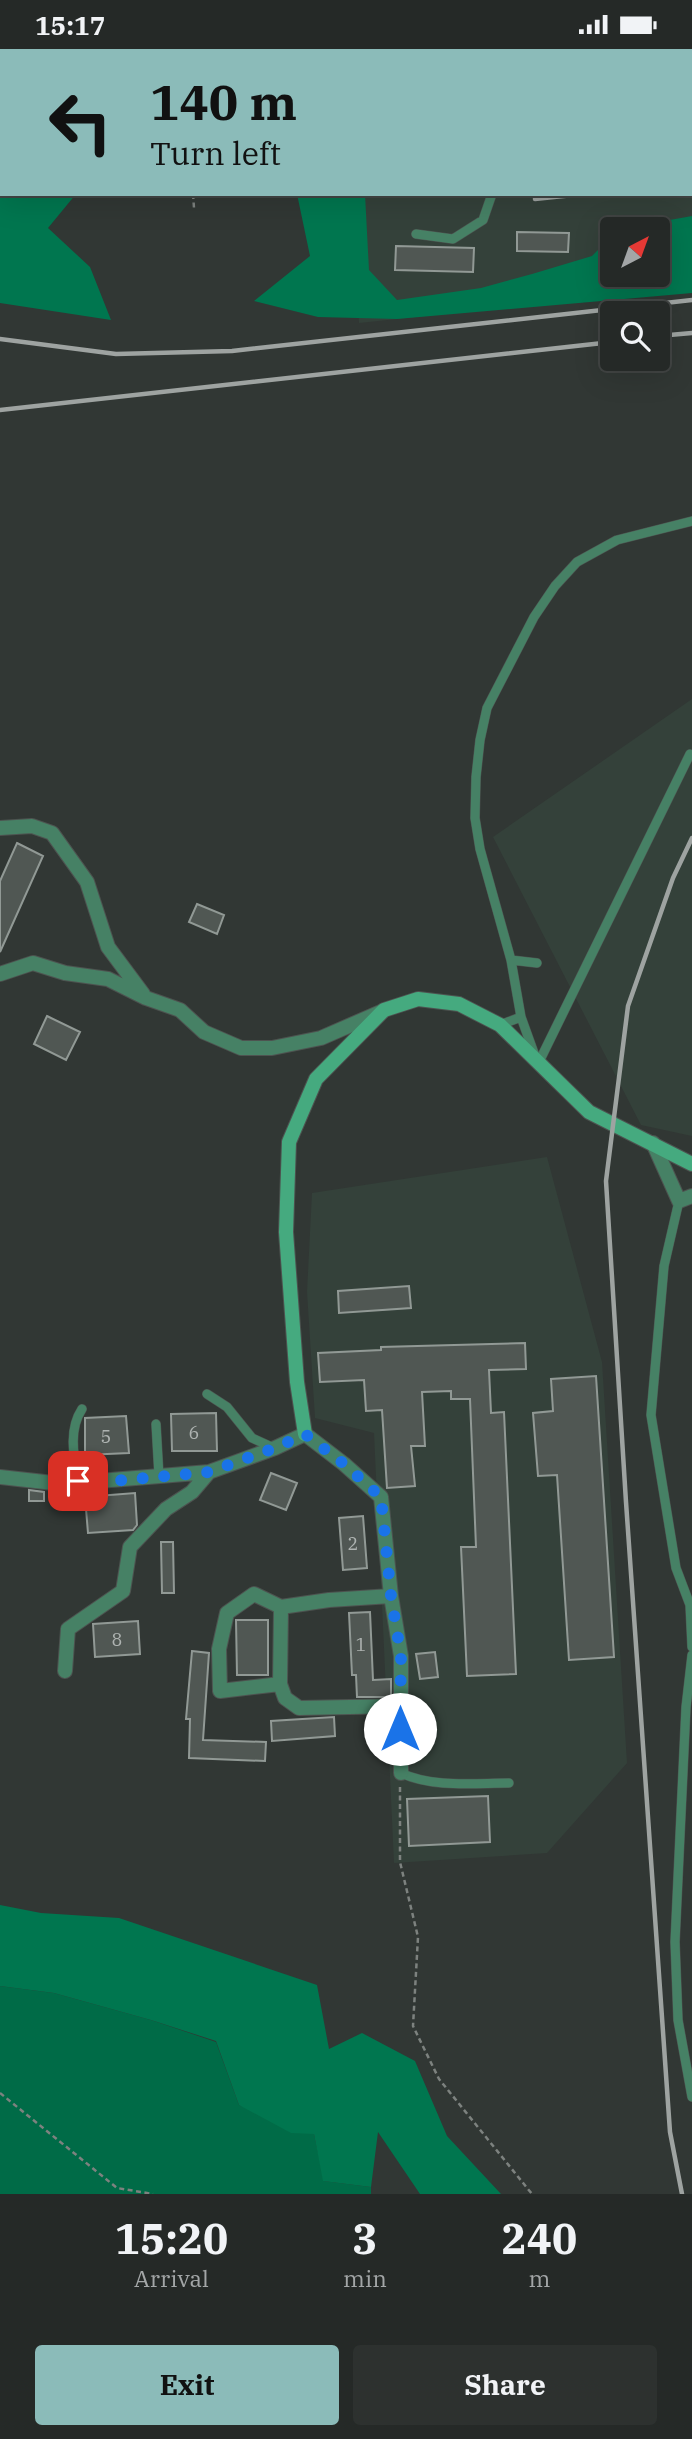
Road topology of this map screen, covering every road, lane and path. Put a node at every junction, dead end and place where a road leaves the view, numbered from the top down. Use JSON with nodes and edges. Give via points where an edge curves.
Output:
{"nodes":[{"id":1,"x":193,"y":196,"type":"edge"},
{"id":2,"x":491,"y":196,"type":"edge"},
{"id":3,"x":194,"y":208,"type":"dead end"},
{"id":4,"x":416,"y":234,"type":"dead end"},
{"id":5,"x":692,"y":520,"type":"edge"},
{"id":6,"x":690,"y":754,"type":"dead end"},
{"id":7,"x":0,"y":828,"type":"edge"},
{"id":8,"x":511,"y":960,"type":"junction"},
{"id":9,"x":537,"y":963,"type":"dead end"},
{"id":10,"x":0,"y":974,"type":"edge"},
{"id":11,"x":146,"y":998,"type":"junction"},
{"id":12,"x":384,"y":1010,"type":"junction"},
{"id":13,"x":521,"y":1017,"type":"junction"},
{"id":14,"x":500,"y":1025,"type":"junction"},
{"id":15,"x":538,"y":1064,"type":"junction"},
{"id":16,"x":653,"y":1143,"type":"junction"},
{"id":17,"x":692,"y":1164,"type":"edge"},
{"id":18,"x":686,"y":1198,"type":"edge"},
{"id":19,"x":207,"y":1394,"type":"dead end"},
{"id":20,"x":82,"y":1409,"type":"dead end"},
{"id":21,"x":156,"y":1424,"type":"dead end"},
{"id":22,"x":305,"y":1434,"type":"junction"},
{"id":23,"x":275,"y":1448,"type":"junction"},
{"id":24,"x":209,"y":1472,"type":"junction"},
{"id":25,"x":159,"y":1476,"type":"junction"},
{"id":26,"x":0,"y":1477,"type":"edge"},
{"id":27,"x":78,"y":1481,"type":"junction"},
{"id":28,"x":391,"y":1596,"type":"junction"},
{"id":29,"x":281,"y":1607,"type":"junction"},
{"id":30,"x":692,"y":1647,"type":"edge"},
{"id":31,"x":692,"y":1655,"type":"edge"},
{"id":32,"x":65,"y":1671,"type":"dead end"},
{"id":33,"x":280,"y":1684,"type":"junction"},
{"id":34,"x":400,"y":1706,"type":"junction"},
{"id":35,"x":401,"y":1773,"type":"junction"},
{"id":36,"x":509,"y":1783,"type":"dead end"},
{"id":37,"x":0,"y":2093,"type":"edge"},
{"id":38,"x":692,"y":2097,"type":"edge"},
{"id":39,"x":153,"y":2194,"type":"edge"},
{"id":40,"x":532,"y":2194,"type":"edge"}],
"edges":[{"from":1,"to":3,"type":"path"},
{"from":2,"to":4,"type":"lane","via":[[483,220],[453,239]]},
{"from":5,"to":8,"type":"lane","via":[[617,540],[577,562],[534,617],[487,708],[475,818]]},
{"from":6,"to":15,"type":"lane"},
{"from":7,"to":11,"type":"street","via":[[32,826],[52,833],[87,882],[108,947]]},
{"from":8,"to":9,"type":"lane"},
{"from":8,"to":13,"type":"lane"},
{"from":10,"to":11,"type":"street","via":[[33,963],[65,974],[108,979]]},
{"from":11,"to":12,"type":"street","via":[[180,1010],[204,1032],[241,1048],[272,1048],[321,1038]]},
{"from":12,"to":14,"type":"street","via":[[418,999],[459,1004]]},
{"from":12,"to":22,"type":"street","via":[[316,1079],[289,1142],[286,1232]]},
{"from":13,"to":14,"type":"lane"},
{"from":13,"to":15,"type":"lane"},
{"from":14,"to":15,"type":"street"},
{"from":15,"to":16,"type":"street","via":[[589,1112]]},
{"from":16,"to":17,"type":"street"},
{"from":16,"to":18,"type":"street"},
{"from":18,"to":30,"type":"lane","via":[[664,1266],[651,1415],[676,1568],[690,1605]]},
{"from":19,"to":23,"type":"lane","via":[[228,1407],[252,1438]]},
{"from":20,"to":27,"type":"lane","via":[[75,1419],[73,1452]]},
{"from":21,"to":25,"type":"lane"},
{"from":22,"to":23,"type":"street"},
{"from":22,"to":28,"type":"street","via":[[381,1497]]},
{"from":23,"to":24,"type":"street"},
{"from":24,"to":25,"type":"street"},
{"from":24,"to":32,"type":"street","via":[[130,1547],[123,1591],[68,1629]]},
{"from":25,"to":27,"type":"street"},
{"from":26,"to":27,"type":"street","via":[[62,1484]]},
{"from":28,"to":29,"type":"street"},
{"from":28,"to":34,"type":"street","via":[[401,1656]]},
{"from":29,"to":33,"type":"street"},
{"from":29,"to":33,"type":"street","via":[[254,1594],[227,1613],[219,1649],[220,1691]]},
{"from":31,"to":38,"type":"lane","via":[[675,1942],[678,2020]]},
{"from":33,"to":34,"type":"street","via":[[285,1698],[299,1708]]},
{"from":34,"to":35,"type":"street"},
{"from":35,"to":36,"type":"lane","via":[[412,1779]]},
{"from":35,"to":40,"type":"path","via":[[400,1862],[418,1937],[413,2026],[439,2079]]},
{"from":37,"to":39,"type":"path","via":[[117,2188]]}]}
